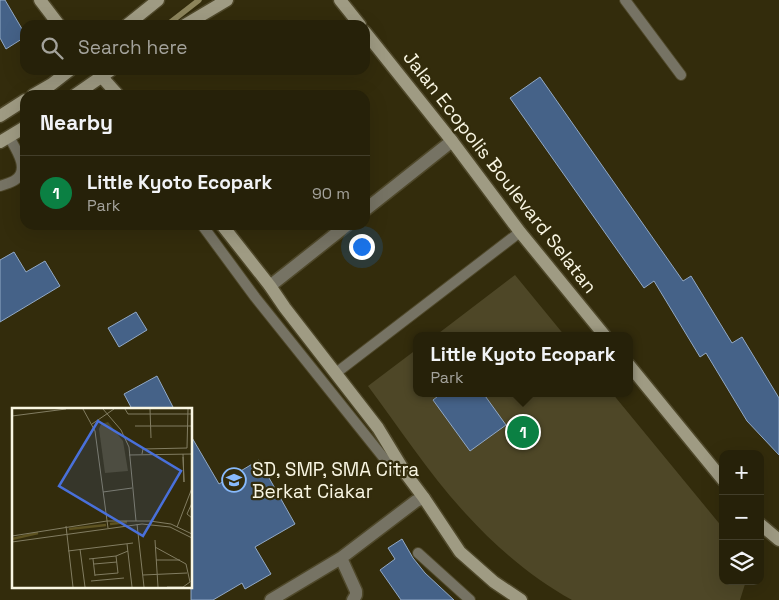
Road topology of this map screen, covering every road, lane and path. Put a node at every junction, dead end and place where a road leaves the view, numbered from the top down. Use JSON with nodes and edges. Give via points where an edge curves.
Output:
{"nodes":[{"id":1,"x":40,"y":0,"type":"edge"},
{"id":2,"x":158,"y":0,"type":"edge"},
{"id":3,"x":227,"y":0,"type":"edge"},
{"id":4,"x":340,"y":0,"type":"edge"},
{"id":5,"x":626,"y":0,"type":"edge"},
{"id":6,"x":55,"y":20,"type":"edge"},
{"id":7,"x":133,"y":20,"type":"edge"},
{"id":8,"x":193,"y":20,"type":"edge"},
{"id":9,"x":356,"y":20,"type":"edge"},
{"id":10,"x":370,"y":38,"type":"edge"},
{"id":11,"x":64,"y":75,"type":"edge"},
{"id":12,"x":103,"y":75,"type":"edge"},
{"id":13,"x":107,"y":75,"type":"edge"},
{"id":14,"x":681,"y":75,"type":"dead end"},
{"id":15,"x":42,"y":90,"type":"edge"},
{"id":16,"x":82,"y":90,"type":"edge"},
{"id":17,"x":115,"y":90,"type":"edge"},
{"id":18,"x":20,"y":103,"type":"edge"},
{"id":19,"x":0,"y":116,"type":"edge"},
{"id":20,"x":20,"y":130,"type":"edge"},
{"id":21,"x":5,"y":139,"type":"edge"},
{"id":22,"x":452,"y":142,"type":"junction"},
{"id":23,"x":20,"y":160,"type":"edge"},
{"id":24,"x":20,"y":171,"type":"edge"},
{"id":25,"x":0,"y":186,"type":"edge"},
{"id":26,"x":370,"y":206,"type":"edge"},
{"id":27,"x":206,"y":230,"type":"edge"},
{"id":28,"x":227,"y":230,"type":"edge"},
{"id":29,"x":340,"y":230,"type":"edge"},
{"id":30,"x":520,"y":232,"type":"junction"},
{"id":31,"x":275,"y":282,"type":"junction"},
{"id":32,"x":255,"y":297,"type":"junction"},
{"id":33,"x":602,"y":332,"type":"edge"},
{"id":34,"x":633,"y":370,"type":"edge"},
{"id":35,"x":340,"y":371,"type":"junction"},
{"id":36,"x":406,"y":474,"type":"junction"},
{"id":37,"x":719,"y":475,"type":"edge"},
{"id":38,"x":424,"y":498,"type":"junction"},
{"id":39,"x":764,"y":527,"type":"edge"},
{"id":40,"x":779,"y":540,"type":"edge"},
{"id":41,"x":418,"y":553,"type":"dead end"},
{"id":42,"x":341,"y":558,"type":"junction"},
{"id":43,"x":271,"y":600,"type":"edge"},
{"id":44,"x":353,"y":600,"type":"edge"},
{"id":45,"x":470,"y":600,"type":"edge"},
{"id":46,"x":521,"y":600,"type":"edge"}],
"edges":[{"from":1,"to":6,"type":"street"},
{"from":2,"to":7,"type":"street"},
{"from":3,"to":8,"type":"street"},
{"from":4,"to":9,"type":"street"},
{"from":5,"to":14,"type":"lane"},
{"from":10,"to":22,"type":"street","name":"Jalan Ecopolis Boulevard Selatan"},
{"from":11,"to":15,"type":"street"},
{"from":12,"to":16,"type":"street"},
{"from":13,"to":17,"type":"street"},
{"from":18,"to":19,"type":"street"},
{"from":20,"to":21,"type":"street"},
{"from":21,"to":23,"type":"lane"},
{"from":22,"to":26,"type":"street"},
{"from":22,"to":30,"type":"street","name":"Jalan Ecopolis Boulevard Selatan"},
{"from":24,"to":25,"type":"lane","via":[[16,180]]},
{"from":27,"to":32,"type":"lane"},
{"from":28,"to":31,"type":"street"},
{"from":29,"to":31,"type":"street"},
{"from":30,"to":33,"type":"street","name":"Jalan Ecopolis Boulevard Selatan"},
{"from":30,"to":35,"type":"lane"},
{"from":31,"to":32,"type":"lane"},
{"from":31,"to":35,"type":"street","via":[[286,308]]},
{"from":32,"to":36,"type":"lane","via":[[391,467]]},
{"from":34,"to":37,"type":"street"},
{"from":35,"to":36,"type":"street"},
{"from":36,"to":38,"type":"street"},
{"from":38,"to":42,"type":"street"},
{"from":38,"to":46,"type":"street","via":[[460,552],[494,582]]},
{"from":39,"to":40,"type":"street"},
{"from":41,"to":45,"type":"lane"},
{"from":42,"to":43,"type":"street"},
{"from":42,"to":44,"type":"street","via":[[356,591]]}]}
